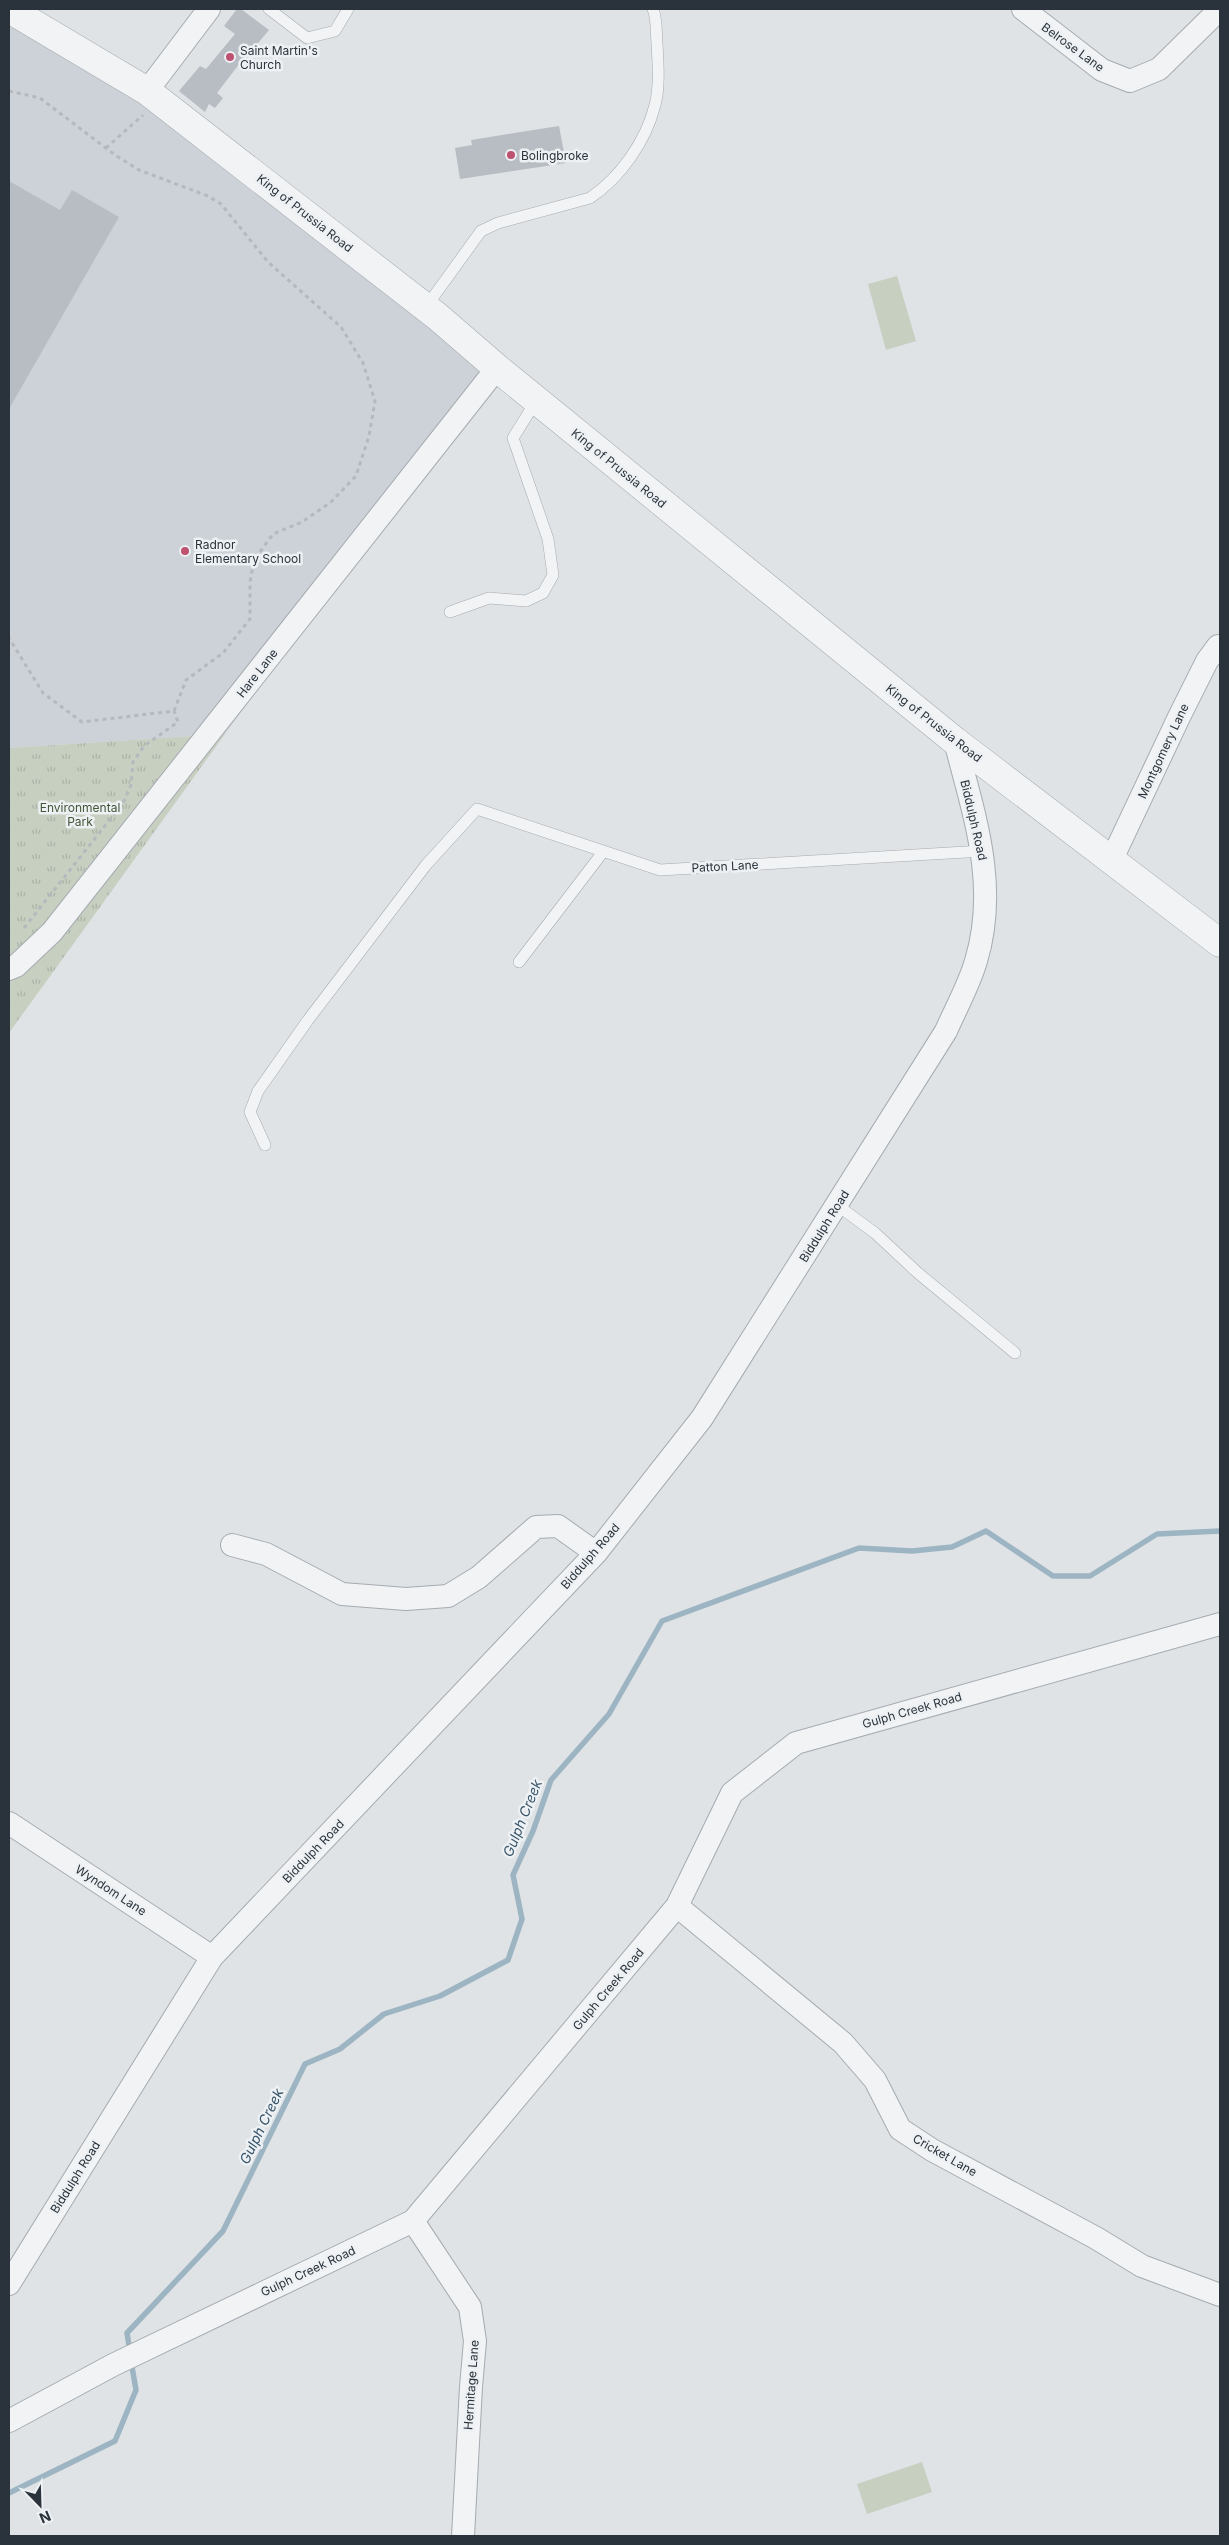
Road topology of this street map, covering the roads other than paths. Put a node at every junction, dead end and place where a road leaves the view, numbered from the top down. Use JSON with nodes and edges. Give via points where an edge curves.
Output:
{"nodes":[{"id":1,"x":9,"y":9,"type":"edge"},
{"id":2,"x":209,"y":9,"type":"edge"},
{"id":3,"x":269,"y":9,"type":"edge"},
{"id":4,"x":348,"y":9,"type":"edge"},
{"id":5,"x":653,"y":9,"type":"edge"},
{"id":6,"x":1022,"y":9,"type":"edge"},
{"id":7,"x":1220,"y":9,"type":"edge"},
{"id":8,"x":153,"y":96,"type":"junction"},
{"id":9,"x":426,"y":307,"type":"junction"},
{"id":10,"x":497,"y":368,"type":"junction"},
{"id":11,"x":536,"y":400,"type":"junction"},
{"id":12,"x":450,"y":612,"type":"dead end"},
{"id":13,"x":1218,"y":646,"type":"dead end"},
{"id":14,"x":955,"y":741,"type":"junction"},
{"id":15,"x":983,"y":851,"type":"junction"},
{"id":16,"x":603,"y":852,"type":"junction"},
{"id":17,"x":1112,"y":860,"type":"junction"},
{"id":18,"x":1220,"y":941,"type":"edge"},
{"id":19,"x":519,"y":962,"type":"dead end"},
{"id":20,"x":9,"y":969,"type":"edge"},
{"id":21,"x":265,"y":1145,"type":"dead end"},
{"id":22,"x":837,"y":1205,"type":"junction"},
{"id":23,"x":1015,"y":1353,"type":"dead end"},
{"id":24,"x":232,"y":1545,"type":"dead end"},
{"id":25,"x":596,"y":1553,"type":"junction"},
{"id":26,"x":1220,"y":1624,"type":"edge"},
{"id":27,"x":9,"y":1823,"type":"edge"},
{"id":28,"x":677,"y":1906,"type":"junction"},
{"id":29,"x":212,"y":1957,"type":"junction"},
{"id":30,"x":413,"y":2221,"type":"junction"},
{"id":31,"x":9,"y":2284,"type":"edge"},
{"id":32,"x":1220,"y":2295,"type":"edge"},
{"id":33,"x":9,"y":2421,"type":"edge"},
{"id":34,"x":463,"y":2536,"type":"edge"}],
"edges":[{"from":1,"to":8,"type":"street","name":"King of Prussia Road","via":[[36,20]]},
{"from":2,"to":8,"type":"street"},
{"from":3,"to":4,"type":"lane","via":[[307,38],[334,31]]},
{"from":5,"to":9,"type":"lane","via":[[658,61],[656,104],[641,138],[619,173],[590,198],[498,223],[481,231]]},
{"from":6,"to":7,"type":"street","name":"Belrose Lane","via":[[1102,70],[1130,81],[1159,69]]},
{"from":8,"to":9,"type":"street","name":"King of Prussia Road"},
{"from":9,"to":10,"type":"street","name":"King of Prussia Road"},
{"from":10,"to":11,"type":"street","name":"King of Prussia Road"},
{"from":10,"to":20,"type":"street","name":"Hare Lane","via":[[52,932]]},
{"from":11,"to":12,"type":"lane","via":[[513,438],[548,539],[553,575],[543,592],[526,601],[489,598]]},
{"from":11,"to":14,"type":"street","name":"King of Prussia Road"},
{"from":13,"to":17,"type":"street","name":"Montgomery Lane","via":[[1179,717]]},
{"from":14,"to":15,"type":"street","name":"Biddulph Road"},
{"from":14,"to":17,"type":"street","name":"King of Prussia Road"},
{"from":15,"to":16,"type":"lane","name":"Patton Lane","via":[[660,870]]},
{"from":15,"to":22,"type":"street","name":"Biddulph Road","via":[[986,909],[976,961],[946,1031]]},
{"from":16,"to":19,"type":"lane"},
{"from":16,"to":21,"type":"lane","name":"Patton Lane","via":[[477,809],[426,865],[258,1091],[250,1112]]},
{"from":17,"to":18,"type":"street","name":"King of Prussia Road"},
{"from":22,"to":23,"type":"lane","via":[[875,1233]]},
{"from":22,"to":25,"type":"street","name":"Biddulph Road","via":[[702,1418]]},
{"from":24,"to":25,"type":"street","via":[[266,1554],[342,1594],[406,1599],[448,1596],[479,1578],[536,1527],[558,1526]]},
{"from":25,"to":29,"type":"street","name":"Biddulph Road"},
{"from":26,"to":28,"type":"street","name":"Gulph Creek Road","via":[[796,1743],[732,1793]]},
{"from":27,"to":29,"type":"street","name":"Wyndom Lane"},
{"from":28,"to":30,"type":"street","name":"Gulph Creek Road"},
{"from":28,"to":32,"type":"street","name":"Cricket Lane","via":[[844,2043],[875,2080],[900,2129],[932,2150],[1142,2266]]},
{"from":29,"to":31,"type":"street","name":"Biddulph Road"},
{"from":30,"to":33,"type":"street","name":"Gulph Creek Road","via":[[113,2365]]},
{"from":30,"to":34,"type":"street","name":"Hermitage Lane","via":[[470,2307],[472,2316],[476,2342]]}]}
